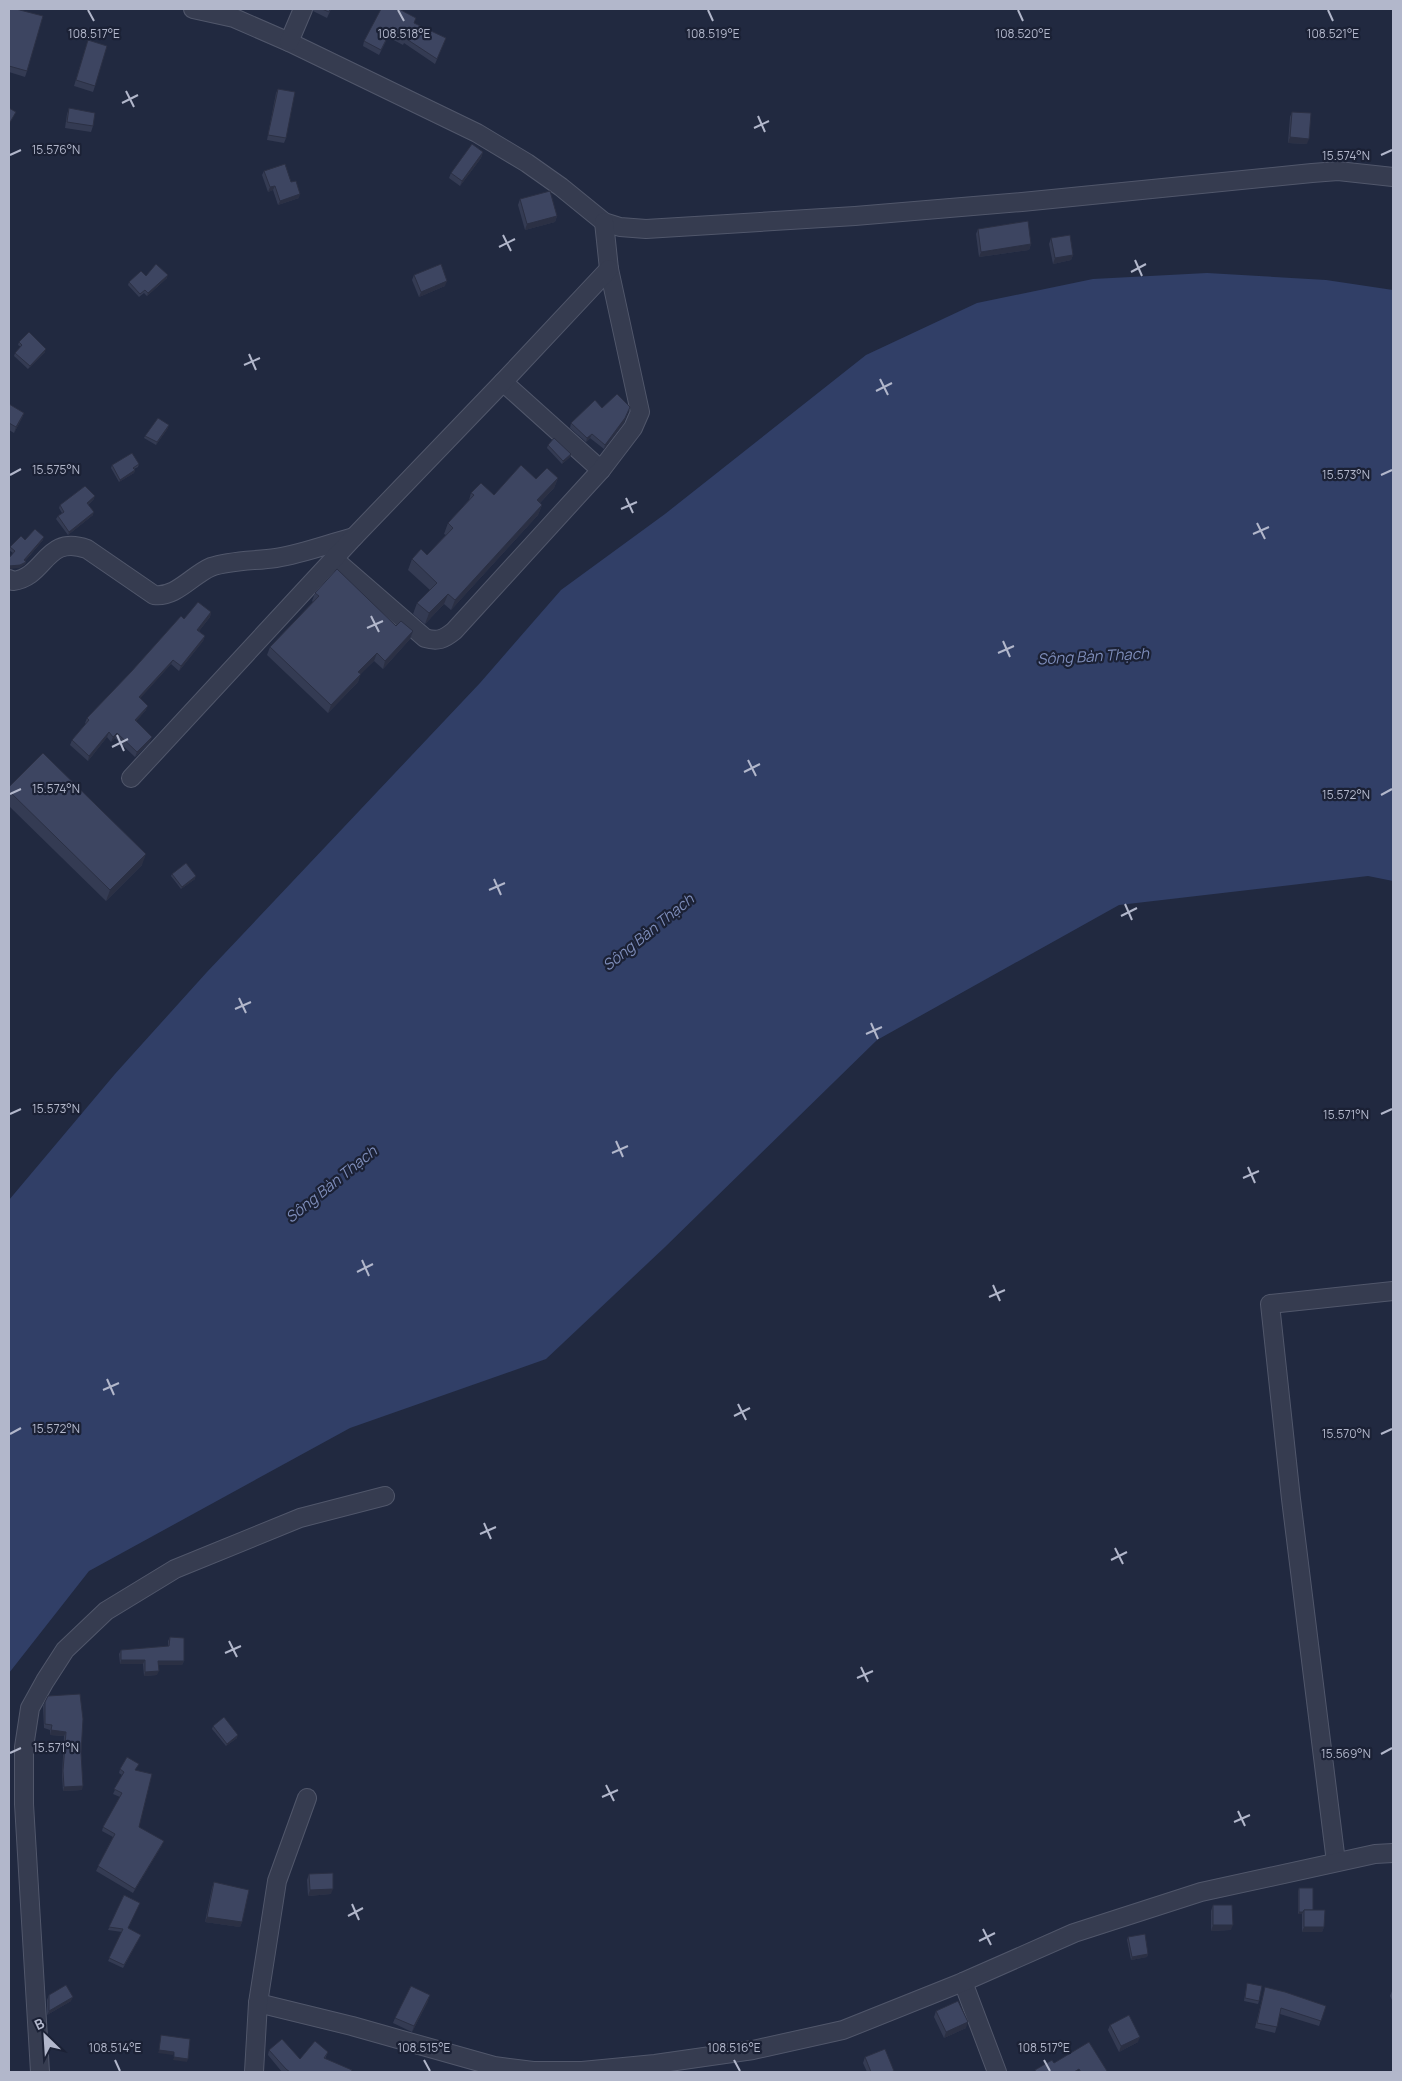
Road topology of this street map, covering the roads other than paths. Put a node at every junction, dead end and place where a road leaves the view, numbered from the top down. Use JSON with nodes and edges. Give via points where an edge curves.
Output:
{"nodes":[{"id":1,"x":194,"y":9,"type":"edge"},
{"id":2,"x":303,"y":9,"type":"edge"},
{"id":3,"x":289,"y":42,"type":"junction"},
{"id":4,"x":1393,"y":177,"type":"edge"},
{"id":5,"x":604,"y":222,"type":"junction"},
{"id":6,"x":609,"y":269,"type":"junction"},
{"id":7,"x":504,"y":382,"type":"junction"},
{"id":8,"x":601,"y":470,"type":"junction"},
{"id":9,"x":354,"y":537,"type":"junction"},
{"id":10,"x":334,"y":559,"type":"junction"},
{"id":11,"x":9,"y":579,"type":"edge"},
{"id":12,"x":131,"y":778,"type":"dead end"},
{"id":13,"x":1393,"y":1291,"type":"edge"},
{"id":14,"x":385,"y":1496,"type":"dead end"},
{"id":15,"x":308,"y":1798,"type":"dead end"},
{"id":16,"x":1393,"y":1853,"type":"edge"},
{"id":17,"x":1336,"y":1862,"type":"junction"},
{"id":18,"x":963,"y":1982,"type":"junction"},
{"id":19,"x":258,"y":2003,"type":"junction"},
{"id":20,"x":40,"y":2072,"type":"edge"},
{"id":21,"x":254,"y":2072,"type":"edge"},
{"id":22,"x":997,"y":2072,"type":"edge"}],
"edges":[{"from":1,"to":3,"type":"street","via":[[234,18]]},
{"from":2,"to":3,"type":"street"},
{"from":3,"to":5,"type":"street","via":[[478,133],[527,163]]},
{"from":4,"to":5,"type":"street","via":[[1312,173],[1012,203],[646,229]]},
{"from":5,"to":6,"type":"street"},
{"from":6,"to":7,"type":"street"},
{"from":6,"to":8,"type":"street","via":[[640,412],[634,428]]},
{"from":7,"to":8,"type":"street"},
{"from":7,"to":9,"type":"street"},
{"from":8,"to":10,"type":"street","via":[[454,631],[436,641],[426,638]]},
{"from":9,"to":10,"type":"street"},
{"from":9,"to":11,"type":"street","via":[[278,558],[220,564],[162,596],[154,595],[87,549],[76,545],[58,548],[25,578]]},
{"from":10,"to":12,"type":"street"},
{"from":13,"to":17,"type":"street","via":[[1270,1304]]},
{"from":14,"to":20,"type":"street","via":[[300,1518],[175,1568],[106,1611],[65,1650],[45,1681],[30,1708],[24,1747],[24,1804]]},
{"from":15,"to":19,"type":"street","via":[[277,1881]]},
{"from":16,"to":17,"type":"street"},
{"from":17,"to":18,"type":"street","via":[[1201,1892],[1074,1933]]},
{"from":18,"to":19,"type":"street","via":[[833,2032],[721,2056],[582,2071],[533,2071],[494,2066]]},
{"from":18,"to":22,"type":"street"},
{"from":19,"to":21,"type":"street"}]}
